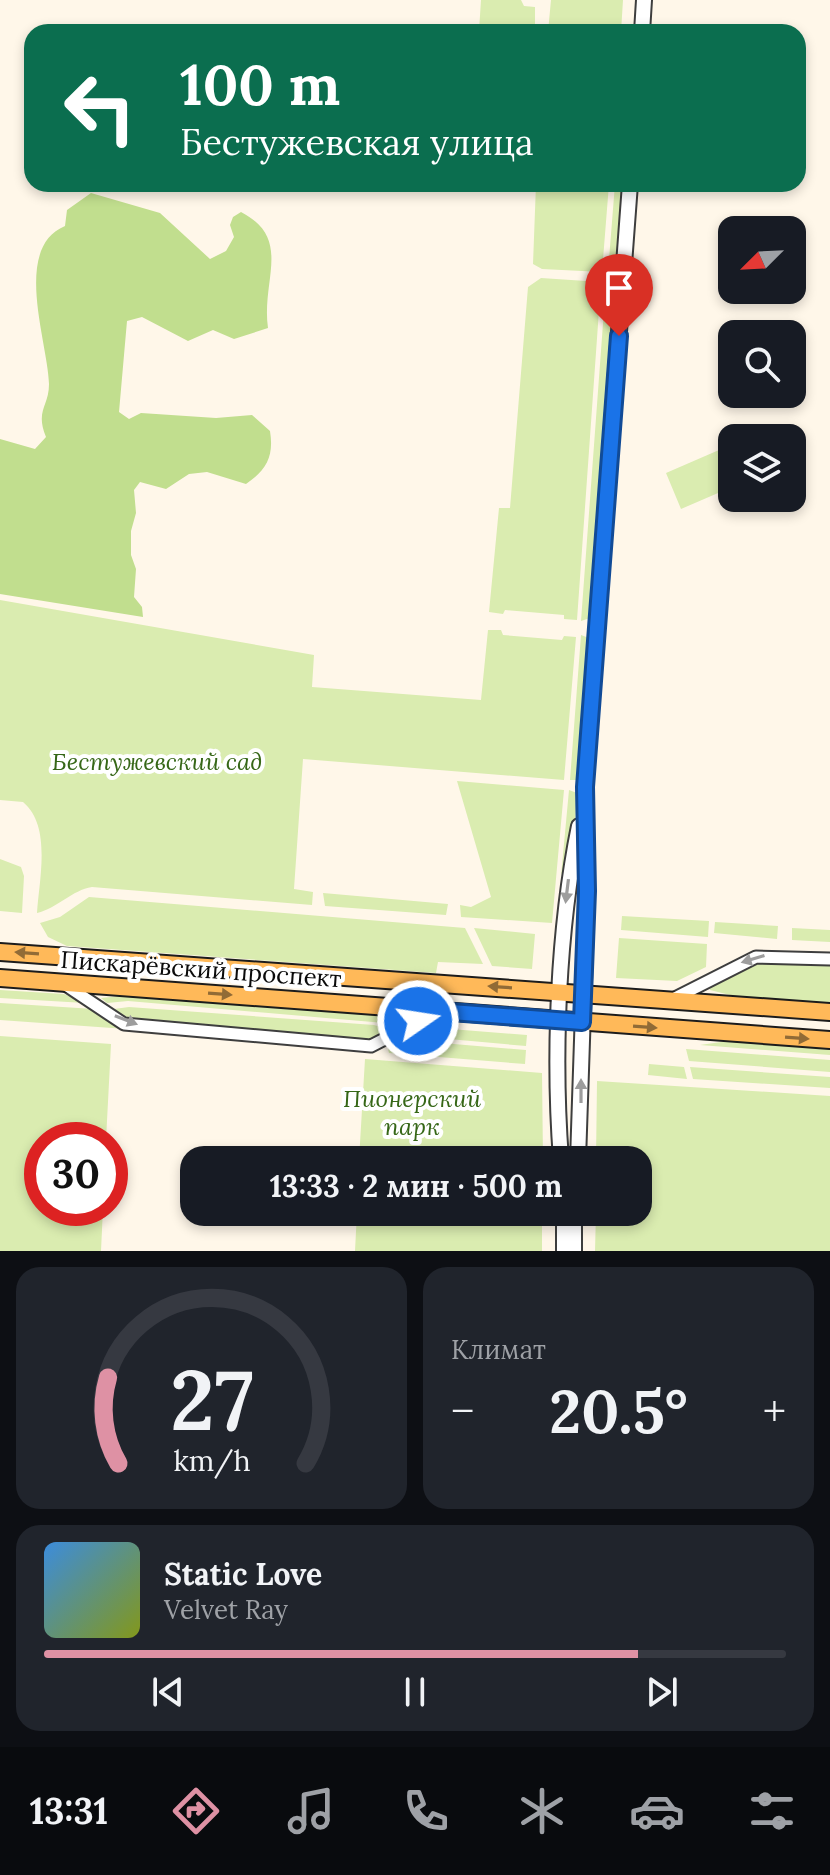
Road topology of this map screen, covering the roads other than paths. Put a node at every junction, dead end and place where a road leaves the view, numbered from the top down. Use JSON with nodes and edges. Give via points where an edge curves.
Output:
{"nodes":[{"id":1,"x":644,"y":0,"type":"edge"},
{"id":2,"x":642,"y":24,"type":"edge"},
{"id":3,"x":629,"y":192,"type":"edge"},
{"id":4,"x":585,"y":787,"type":"junction"},
{"id":5,"x":0,"y":952,"type":"edge"},
{"id":6,"x":830,"y":959,"type":"edge"},
{"id":7,"x":0,"y":978,"type":"edge"},
{"id":8,"x":59,"y":982,"type":"junction"},
{"id":9,"x":561,"y":992,"type":"junction"},
{"id":10,"x":583,"y":993,"type":"junction"},
{"id":11,"x":671,"y":1000,"type":"junction"},
{"id":12,"x":438,"y":1011,"type":"junction"},
{"id":13,"x":830,"y":1012,"type":"edge"},
{"id":14,"x":560,"y":1020,"type":"junction"},
{"id":15,"x":582,"y":1022,"type":"junction"},
{"id":16,"x":830,"y":1040,"type":"edge"},
{"id":17,"x":561,"y":1146,"type":"edge"},
{"id":18,"x":580,"y":1146,"type":"edge"},
{"id":19,"x":564,"y":1226,"type":"edge"},
{"id":20,"x":574,"y":1226,"type":"edge"},
{"id":21,"x":564,"y":1251,"type":"edge"},
{"id":22,"x":574,"y":1251,"type":"edge"}],
"edges":[{"from":1,"to":2,"type":"street"},
{"from":3,"to":4,"type":"street"},
{"from":4,"to":9,"type":"street","one_way":true,"via":[[566,887]]},
{"from":4,"to":10,"type":"street"},
{"from":9,"to":5,"type":"main road","name":"Пискарёвский проспект","one_way":true},
{"from":6,"to":11,"type":"street","one_way":true,"via":[[756,957]]},
{"from":7,"to":8,"type":"main road","name":"Пискарёвский проспект"},
{"from":8,"to":12,"type":"main road","name":"Пискарёвский проспект","one_way":true},
{"from":8,"to":12,"type":"street","one_way":true,"via":[[124,1024],[371,1046]]},
{"from":9,"to":10,"type":"main road","name":"Пискарёвский проспект"},
{"from":9,"to":14,"type":"street"},
{"from":10,"to":11,"type":"main road","name":"Пискарёвский проспект"},
{"from":10,"to":15,"type":"street"},
{"from":11,"to":13,"type":"main road","name":"Пискарёвский проспект"},
{"from":12,"to":14,"type":"main road","name":"Пискарёвский проспект"},
{"from":14,"to":15,"type":"main road","name":"Пискарёвский проспект"},
{"from":14,"to":17,"type":"street"},
{"from":15,"to":16,"type":"main road","name":"Пискарёвский проспект","one_way":true},
{"from":18,"to":15,"type":"street","one_way":true},
{"from":19,"to":21,"type":"street"},
{"from":20,"to":22,"type":"street"}]}
